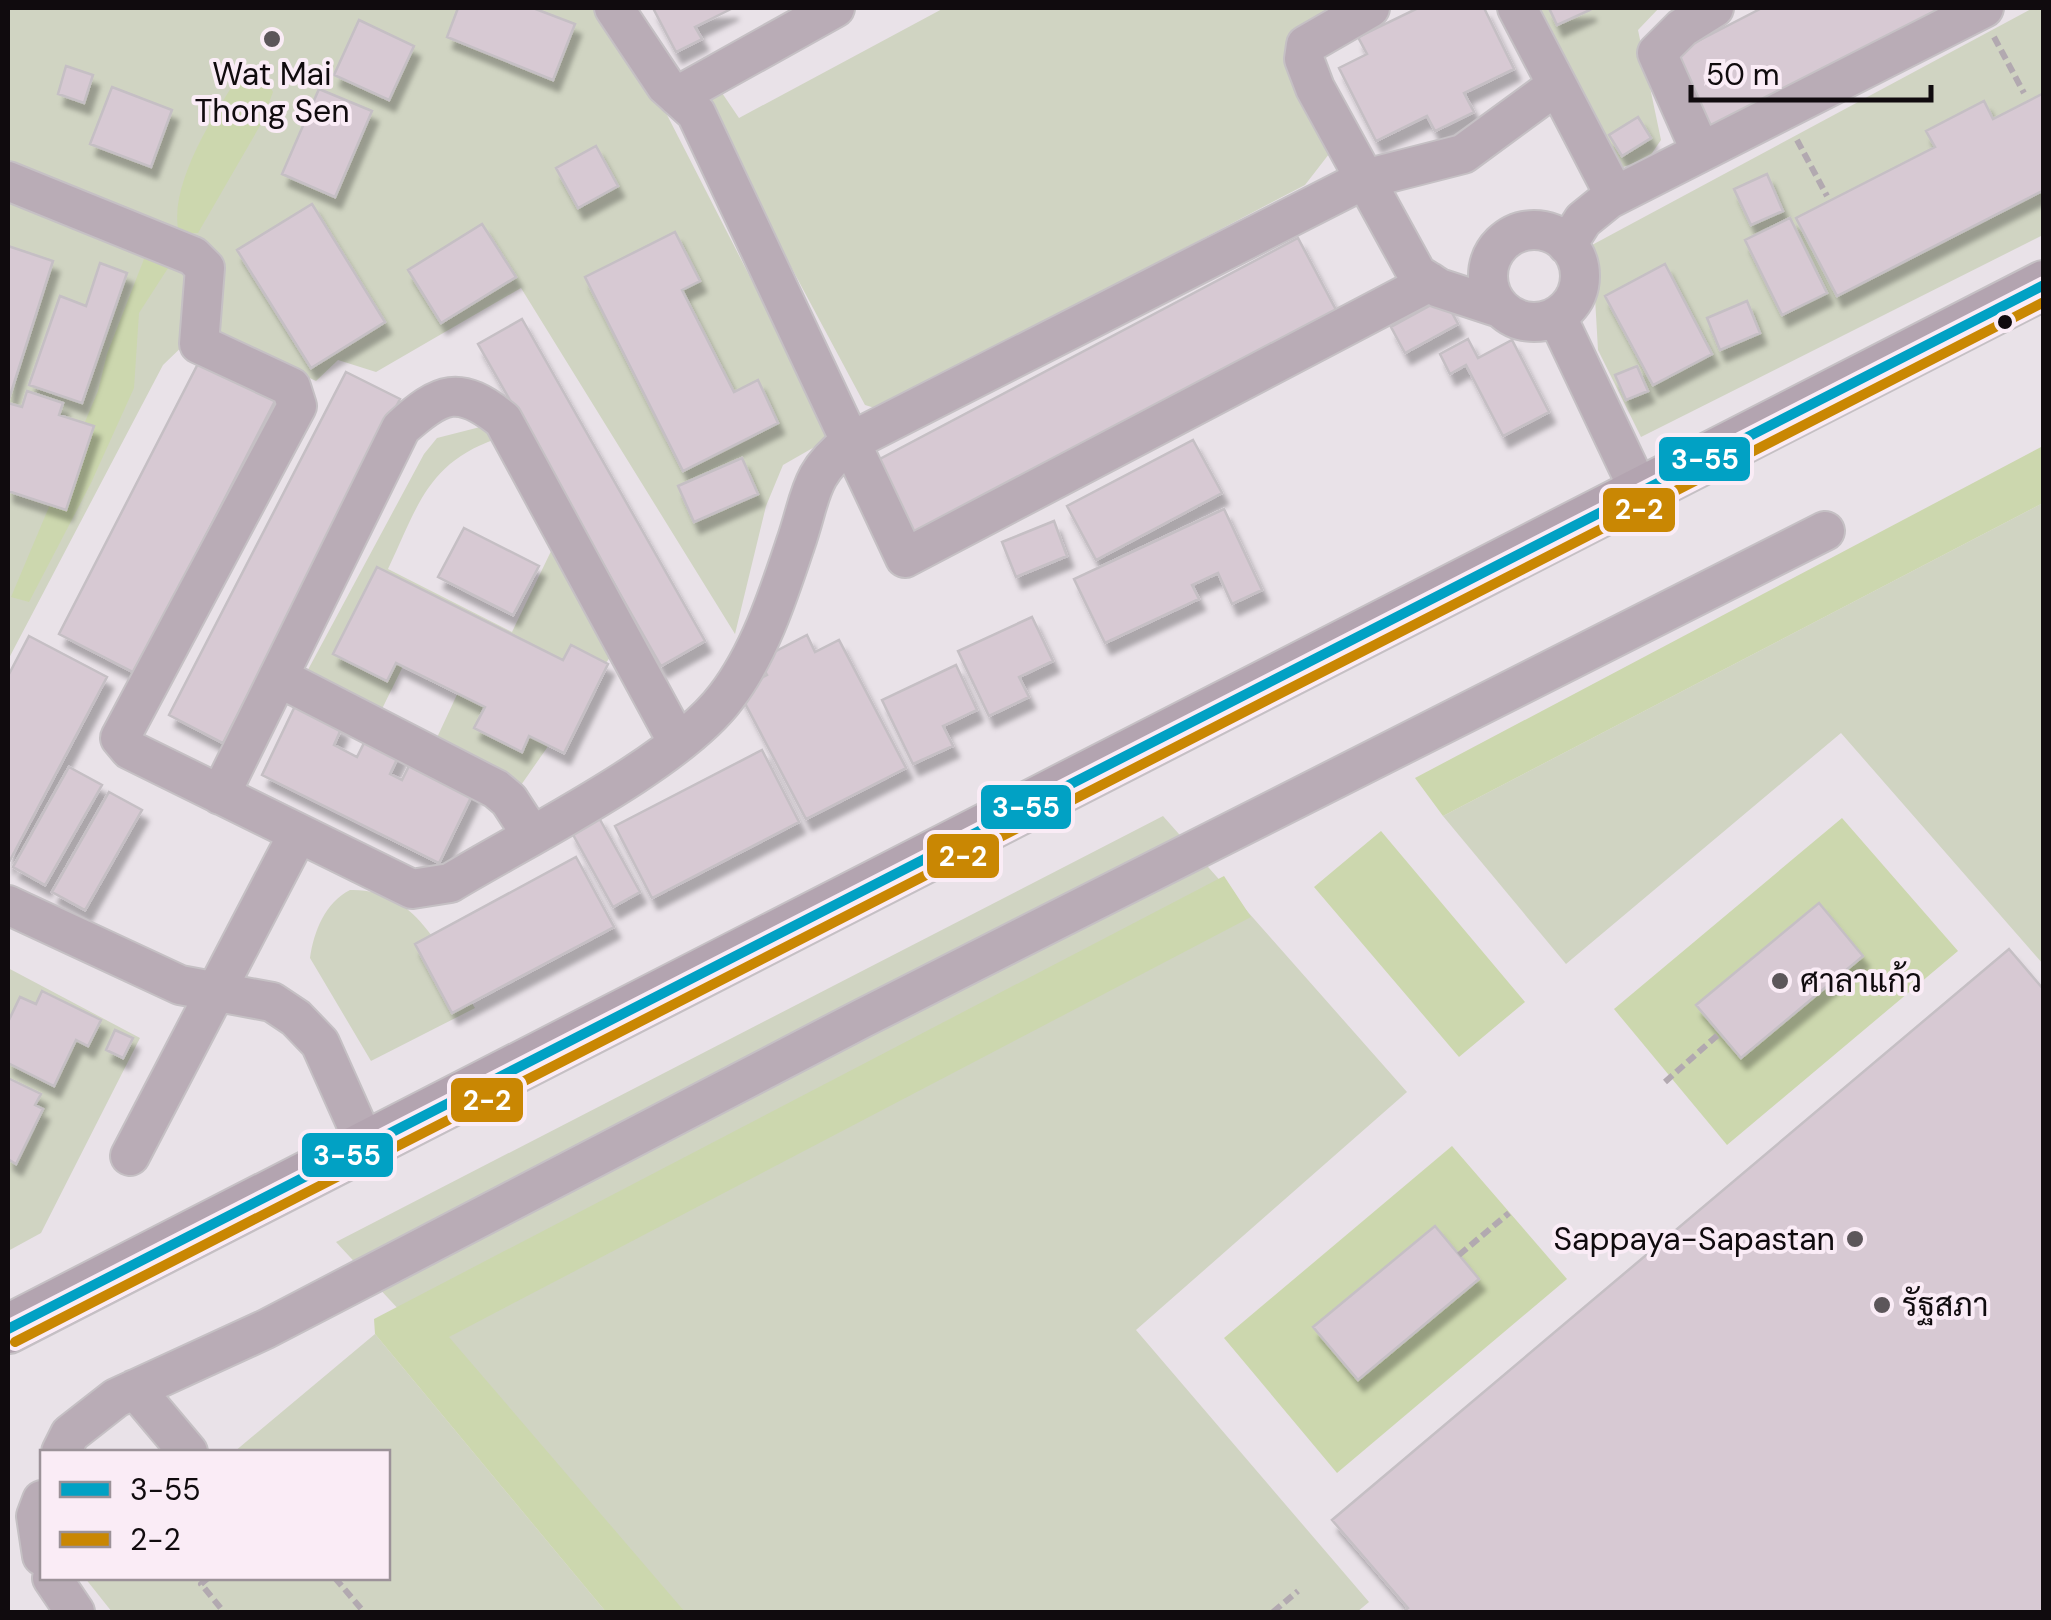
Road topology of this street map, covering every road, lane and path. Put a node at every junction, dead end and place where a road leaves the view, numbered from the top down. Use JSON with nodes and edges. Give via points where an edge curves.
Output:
{"nodes":[{"id":1,"x":614,"y":8,"type":"edge"},
{"id":2,"x":835,"y":8,"type":"edge"},
{"id":3,"x":1370,"y":8,"type":"edge"},
{"id":4,"x":1517,"y":8,"type":"edge"},
{"id":5,"x":1714,"y":8,"type":"edge"},
{"id":6,"x":1981,"y":9,"type":"edge"},
{"id":7,"x":1557,"y":85,"type":"junction"},
{"id":8,"x":2024,"y":93,"type":"dead end"},
{"id":9,"x":677,"y":96,"type":"junction"},
{"id":10,"x":1781,"y":110,"type":"junction"},
{"id":11,"x":1701,"y":152,"type":"junction"},
{"id":12,"x":1366,"y":180,"type":"junction"},
{"id":13,"x":8,"y":181,"type":"edge"},
{"id":14,"x":1615,"y":196,"type":"junction"},
{"id":15,"x":1827,"y":196,"type":"dead end"},
{"id":16,"x":1567,"y":245,"type":"junction"},
{"id":17,"x":1430,"y":282,"type":"junction"},
{"id":18,"x":2044,"y":285,"type":"edge"},
{"id":19,"x":1500,"y":308,"type":"junction"},
{"id":20,"x":1557,"y":316,"type":"junction"},
{"id":21,"x":850,"y":442,"type":"junction"},
{"id":22,"x":1640,"y":492,"type":"junction"},
{"id":23,"x":1826,"y":531,"type":"dead end"},
{"id":24,"x":278,"y":677,"type":"junction"},
{"id":25,"x":677,"y":742,"type":"junction"},
{"id":26,"x":220,"y":795,"type":"junction"},
{"id":27,"x":298,"y":834,"type":"junction"},
{"id":28,"x":531,"y":834,"type":"junction"},
{"id":29,"x":10,"y":910,"type":"edge"},
{"id":30,"x":216,"y":990,"type":"junction"},
{"id":31,"x":1720,"y":1033,"type":"dead end"},
{"id":32,"x":1665,"y":1082,"type":"dead end"},
{"id":33,"x":366,"y":1146,"type":"junction"},
{"id":34,"x":130,"y":1156,"type":"dead end"},
{"id":35,"x":1510,"y":1212,"type":"dead end"},
{"id":36,"x":1459,"y":1255,"type":"dead end"},
{"id":37,"x":8,"y":1329,"type":"edge"},
{"id":38,"x":135,"y":1389,"type":"junction"},
{"id":39,"x":62,"y":1450,"type":"edge"},
{"id":40,"x":186,"y":1450,"type":"edge"},
{"id":41,"x":40,"y":1505,"type":"edge"},
{"id":42,"x":40,"y":1543,"type":"edge"},
{"id":43,"x":53,"y":1580,"type":"edge"},
{"id":44,"x":205,"y":1580,"type":"edge"},
{"id":45,"x":337,"y":1580,"type":"edge"},
{"id":46,"x":1298,"y":1591,"type":"dead end"},
{"id":47,"x":75,"y":1612,"type":"edge"},
{"id":48,"x":224,"y":1612,"type":"edge"},
{"id":49,"x":364,"y":1612,"type":"edge"},
{"id":50,"x":1272,"y":1612,"type":"edge"}],
"edges":[{"from":1,"to":9,"type":"street"},
{"from":2,"to":9,"type":"street"},
{"from":3,"to":12,"type":"street","via":[[1306,45],[1304,59]]},
{"from":4,"to":7,"type":"street"},
{"from":5,"to":11,"type":"street","via":[[1657,53]]},
{"from":6,"to":8,"type":"path"},
{"from":6,"to":10,"type":"street"},
{"from":7,"to":12,"type":"street","via":[[1463,154]]},
{"from":7,"to":14,"type":"street"},
{"from":9,"to":21,"type":"street","via":[[696,113]]},
{"from":10,"to":11,"type":"street"},
{"from":10,"to":15,"type":"path"},
{"from":11,"to":14,"type":"street"},
{"from":12,"to":17,"type":"street","via":[[1417,274]]},
{"from":12,"to":21,"type":"street"},
{"from":13,"to":26,"type":"street","via":[[193,256],[205,268],[201,346],[296,394],[296,406],[120,738],[130,750]]},
{"from":14,"to":16,"type":"street","via":[[1582,220]]},
{"from":16,"to":19,"type":"street","via":[[1533,230],[1505,240],[1488,266]]},
{"from":16,"to":20,"type":"street","via":[[1580,280],[1577,295]]},
{"from":17,"to":19,"type":"street"},
{"from":17,"to":21,"type":"street","via":[[905,558]]},
{"from":18,"to":22,"type":"main road"},
{"from":19,"to":20,"type":"street","via":[[1527,322]]},
{"from":20,"to":22,"type":"street"},
{"from":21,"to":25,"type":"street","via":[[810,485],[761,635],[727,696]]},
{"from":22,"to":33,"type":"main road"},
{"from":23,"to":38,"type":"street","via":[[266,1329]]},
{"from":24,"to":25,"type":"street","via":[[401,428],[444,397],[462,394],[502,420]]},
{"from":24,"to":26,"type":"street"},
{"from":24,"to":28,"type":"street","via":[[496,789]]},
{"from":25,"to":28,"type":"street"},
{"from":26,"to":27,"type":"street"},
{"from":27,"to":28,"type":"street","via":[[412,889],[450,883]]},
{"from":27,"to":30,"type":"street"},
{"from":29,"to":30,"type":"street","via":[[180,985]]},
{"from":30,"to":33,"type":"street","via":[[272,1002],[320,1042]]},
{"from":30,"to":34,"type":"street"},
{"from":31,"to":32,"type":"path"},
{"from":33,"to":37,"type":"main road"},
{"from":35,"to":36,"type":"path"},
{"from":38,"to":39,"type":"street","via":[[70,1434]]},
{"from":38,"to":40,"type":"street"},
{"from":41,"to":42,"type":"street"},
{"from":43,"to":47,"type":"street"},
{"from":44,"to":48,"type":"path","via":[[200,1584]]},
{"from":45,"to":49,"type":"path"},
{"from":46,"to":50,"type":"path"}]}
